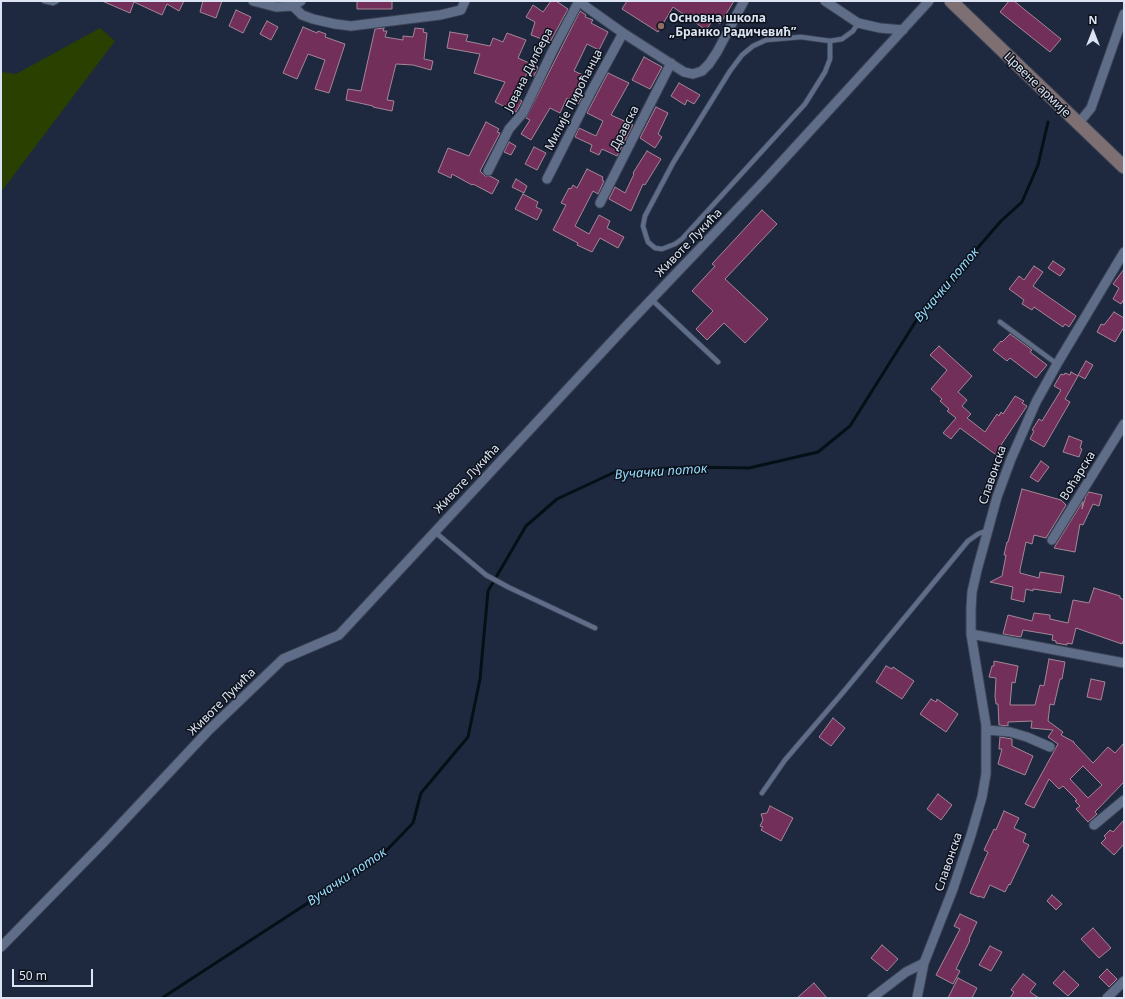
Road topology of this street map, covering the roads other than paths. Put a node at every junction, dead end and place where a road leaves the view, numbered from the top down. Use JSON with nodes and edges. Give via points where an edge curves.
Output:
{"nodes":[{"id":1,"x":44,"y":1,"type":"edge"},
{"id":2,"x":57,"y":1,"type":"edge"},
{"id":3,"x":253,"y":1,"type":"edge"},
{"id":4,"x":301,"y":1,"type":"edge"},
{"id":5,"x":465,"y":1,"type":"edge"},
{"id":6,"x":580,"y":1,"type":"edge"},
{"id":7,"x":744,"y":1,"type":"edge"},
{"id":8,"x":826,"y":1,"type":"edge"},
{"id":9,"x":929,"y":1,"type":"edge"},
{"id":10,"x":951,"y":1,"type":"edge"},
{"id":11,"x":293,"y":6,"type":"junction"},
{"id":12,"x":1124,"y":14,"type":"edge"},
{"id":13,"x":858,"y":23,"type":"junction"},
{"id":14,"x":903,"y":30,"type":"junction"},
{"id":15,"x":623,"y":33,"type":"junction"},
{"id":16,"x":830,"y":41,"type":"junction"},
{"id":17,"x":671,"y":63,"type":"junction"},
{"id":18,"x":1078,"y":124,"type":"junction"},
{"id":19,"x":1124,"y":167,"type":"edge"},
{"id":20,"x":488,"y":170,"type":"dead end"},
{"id":21,"x":547,"y":179,"type":"dead end"},
{"id":22,"x":600,"y":203,"type":"dead end"},
{"id":23,"x":1124,"y":252,"type":"edge"},
{"id":24,"x":651,"y":299,"type":"junction"},
{"id":25,"x":1000,"y":322,"type":"dead end"},
{"id":26,"x":718,"y":362,"type":"dead end"},
{"id":27,"x":1057,"y":364,"type":"junction"},
{"id":28,"x":1124,"y":424,"type":"edge"},
{"id":29,"x":988,"y":530,"type":"junction"},
{"id":30,"x":435,"y":532,"type":"junction"},
{"id":31,"x":1052,"y":540,"type":"dead end"},
{"id":32,"x":595,"y":628,"type":"dead end"},
{"id":33,"x":971,"y":634,"type":"junction"},
{"id":34,"x":1124,"y":663,"type":"edge"},
{"id":35,"x":986,"y":730,"type":"junction"},
{"id":36,"x":1050,"y":747,"type":"dead end"},
{"id":37,"x":762,"y":793,"type":"dead end"},
{"id":38,"x":1124,"y":800,"type":"edge"},
{"id":39,"x":1094,"y":826,"type":"dead end"},
{"id":40,"x":1,"y":947,"type":"edge"},
{"id":41,"x":924,"y":963,"type":"junction"},
{"id":42,"x":1124,"y":981,"type":"edge"},
{"id":43,"x":872,"y":998,"type":"edge"},
{"id":44,"x":917,"y":998,"type":"edge"},
{"id":45,"x":1107,"y":998,"type":"edge"}],
"edges":[{"from":1,"to":2,"type":"lane"},
{"from":3,"to":11,"type":"street","via":[[276,7]]},
{"from":4,"to":11,"type":"street"},
{"from":5,"to":11,"type":"street","via":[[461,10],[440,15],[351,26],[313,19],[302,15]]},
{"from":6,"to":15,"type":"street"},
{"from":6,"to":20,"type":"street","name":"Јована Дилбера","via":[[523,113],[509,129]]},
{"from":7,"to":17,"type":"street","via":[[717,52],[702,71],[689,74]]},
{"from":8,"to":13,"type":"street"},
{"from":9,"to":14,"type":"street","name":"Животе Лукића"},
{"from":10,"to":18,"type":"main road","name":"Црвене армије"},
{"from":12,"to":18,"type":"street","via":[[1091,108]]},
{"from":13,"to":14,"type":"street"},
{"from":13,"to":16,"type":"lane","via":[[853,31],[842,39]]},
{"from":14,"to":24,"type":"street","name":"Животе Лукића"},
{"from":15,"to":17,"type":"street"},
{"from":15,"to":21,"type":"street","name":"Милије Пироћанца"},
{"from":16,"to":16,"type":"lane","via":[[801,37],[778,38],[753,46],[742,55],[673,163],[645,216],[643,226],[648,242],[655,248],[662,249],[682,239],[805,104],[825,72],[830,59]]},
{"from":17,"to":22,"type":"street","name":"Дравска"},
{"from":18,"to":19,"type":"main road","name":"Црвене армије"},
{"from":23,"to":27,"type":"street","name":"Славонска"},
{"from":24,"to":26,"type":"lane"},
{"from":24,"to":30,"type":"street","name":"Животе Лукића"},
{"from":25,"to":27,"type":"lane"},
{"from":27,"to":29,"type":"street","name":"Славонска","via":[[1023,429],[997,497]]},
{"from":28,"to":31,"type":"street","name":"Воћарска"},
{"from":29,"to":33,"type":"street","name":"Славонска","via":[[972,592]]},
{"from":29,"to":37,"type":"lane","via":[[968,541],[785,760]]},
{"from":30,"to":32,"type":"lane","via":[[488,576]]},
{"from":30,"to":40,"type":"street","name":"Животе Лукића","via":[[339,635],[283,659],[209,730]]},
{"from":33,"to":34,"type":"street"},
{"from":33,"to":35,"type":"street","name":"Славонска"},
{"from":35,"to":36,"type":"street","via":[[1010,732]]},
{"from":35,"to":41,"type":"street","name":"Славонска","via":[[987,761],[982,797],[953,889]]},
{"from":38,"to":39,"type":"street"},
{"from":41,"to":43,"type":"street","via":[[906,972]]},
{"from":41,"to":44,"type":"street","name":"Славонска"},
{"from":42,"to":45,"type":"street"}]}
